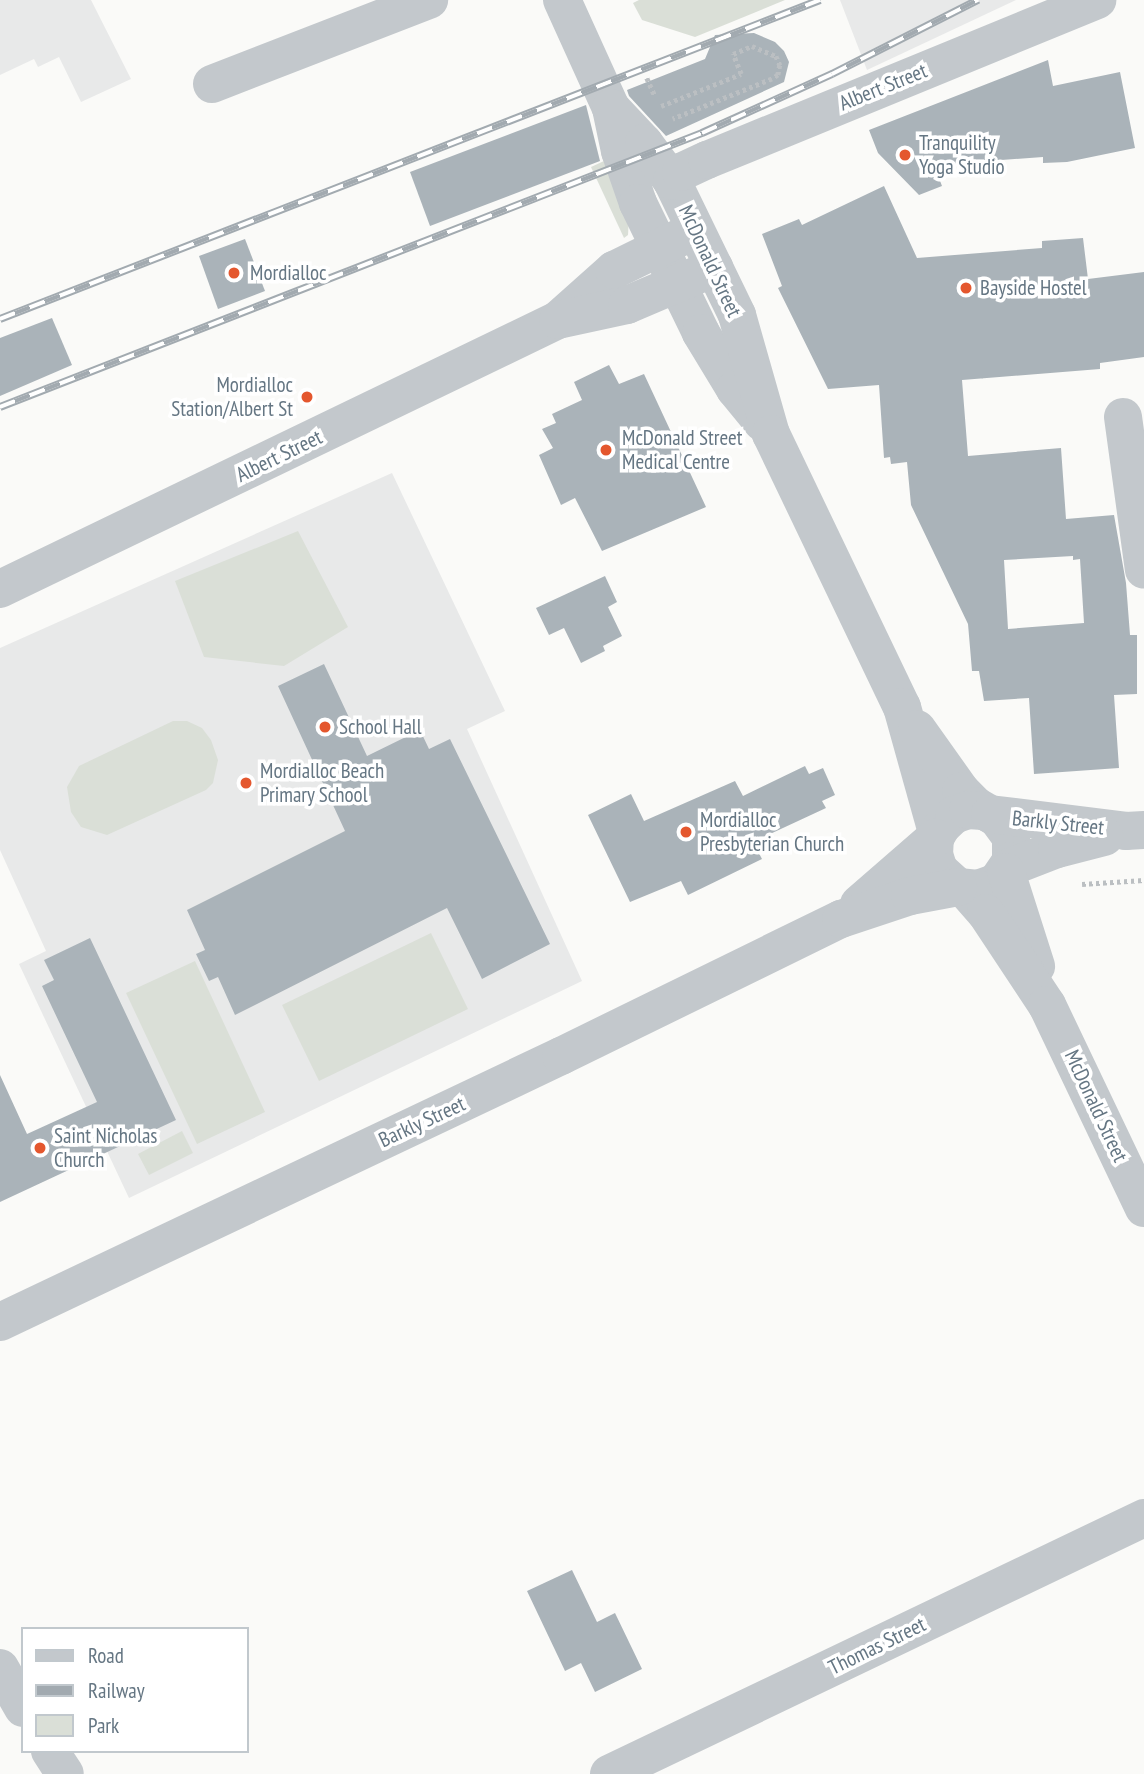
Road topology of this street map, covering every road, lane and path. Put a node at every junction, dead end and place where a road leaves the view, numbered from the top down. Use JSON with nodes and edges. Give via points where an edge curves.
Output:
{"nodes":[{"id":1,"x":429,"y":0,"type":"edge"},
{"id":2,"x":562,"y":0,"type":"edge"},
{"id":3,"x":1098,"y":0,"type":"edge"},
{"id":4,"x":212,"y":84,"type":"dead end"},
{"id":5,"x":659,"y":106,"type":"dead end"},
{"id":6,"x":611,"y":108,"type":"junction"},
{"id":7,"x":665,"y":122,"type":"dead end"},
{"id":8,"x":672,"y":181,"type":"junction"},
{"id":9,"x":696,"y":229,"type":"junction"},
{"id":10,"x":659,"y":247,"type":"junction"},
{"id":11,"x":714,"y":268,"type":"junction"},
{"id":12,"x":678,"y":283,"type":"junction"},
{"id":13,"x":558,"y":320,"type":"junction"},
{"id":14,"x":1123,"y":417,"type":"dead end"},
{"id":15,"x":771,"y":434,"type":"junction"},
{"id":16,"x":1144,"y":570,"type":"edge"},
{"id":17,"x":0,"y":589,"type":"edge"},
{"id":18,"x":902,"y":707,"type":"junction"},
{"id":19,"x":986,"y":813,"type":"junction"},
{"id":20,"x":1135,"y":830,"type":"edge"},
{"id":21,"x":936,"y":835,"type":"junction"},
{"id":22,"x":1007,"y":870,"type":"junction"},
{"id":23,"x":1144,"y":880,"type":"edge"},
{"id":24,"x":1080,"y":884,"type":"dead end"},
{"id":25,"x":961,"y":888,"type":"junction"},
{"id":26,"x":841,"y":919,"type":"junction"},
{"id":27,"x":1047,"y":1005,"type":"junction"},
{"id":28,"x":1144,"y":1208,"type":"edge"},
{"id":29,"x":0,"y":1322,"type":"edge"},
{"id":30,"x":1144,"y":1518,"type":"edge"},
{"id":31,"x":0,"y":1668,"type":"edge"},
{"id":32,"x":21,"y":1704,"type":"edge"},
{"id":33,"x":51,"y":1753,"type":"edge"},
{"id":34,"x":670,"y":1761,"type":"edge"},
{"id":35,"x":65,"y":1774,"type":"edge"},
{"id":36,"x":609,"y":1774,"type":"edge"}],
"edges":[{"from":1,"to":4,"type":"street"},
{"from":2,"to":6,"type":"street","name":"McDonald Street"},
{"from":3,"to":8,"type":"street","name":"Albert Street","via":[[755,140],[681,172]]},
{"from":5,"to":7,"type":"path","via":[[741,74],[733,54],[752,46],[776,56],[780,65],[772,79]]},
{"from":6,"to":8,"type":"street","name":"McDonald Street","via":[[645,143]]},
{"from":6,"to":10,"type":"street","name":"McDonald Street","via":[[624,164]]},
{"from":8,"to":9,"type":"street","name":"McDonald Street"},
{"from":9,"to":10,"type":"street","name":"Albert Street"},
{"from":9,"to":11,"type":"street","name":"McDonald Street"},
{"from":10,"to":12,"type":"street","name":"McDonald Street"},
{"from":10,"to":13,"type":"street","name":"Albert Street","via":[[614,270]]},
{"from":11,"to":12,"type":"street","name":"Albert Street"},
{"from":11,"to":15,"type":"street","name":"McDonald Street","via":[[737,315]]},
{"from":12,"to":13,"type":"street","name":"Albert Street","via":[[627,305]]},
{"from":12,"to":15,"type":"street","name":"McDonald Street","via":[[735,389]]},
{"from":13,"to":17,"type":"street","name":"Albert Street"},
{"from":14,"to":16,"type":"street"},
{"from":15,"to":18,"type":"street","name":"McDonald Street"},
{"from":18,"to":19,"type":"street","name":"McDonald Street","via":[[961,792]]},
{"from":18,"to":21,"type":"street","name":"McDonald Street"},
{"from":19,"to":20,"type":"street","name":"Barkly Street"},
{"from":19,"to":21,"type":"street","via":[[968,810],[954,815]]},
{"from":19,"to":22,"type":"street","via":[[1003,823],[1011,837],[1013,853]]},
{"from":20,"to":22,"type":"street","name":"Barkly Street","via":[[1057,849]]},
{"from":21,"to":25,"type":"street","via":[[934,855],[939,870]]},
{"from":21,"to":26,"type":"street","name":"Barkly Street"},
{"from":22,"to":25,"type":"street","via":[[984,888]]},
{"from":22,"to":27,"type":"street","name":"McDonald Street"},
{"from":23,"to":24,"type":"path"},
{"from":25,"to":26,"type":"street","name":"Barkly Street","via":[[910,896]]},
{"from":25,"to":27,"type":"street","name":"McDonald Street","via":[[986,914]]},
{"from":26,"to":29,"type":"street","name":"Barkly Street"},
{"from":27,"to":28,"type":"street","name":"McDonald Street"},
{"from":30,"to":34,"type":"street","name":"Thomas Street"},
{"from":31,"to":32,"type":"street"},
{"from":33,"to":35,"type":"street"},
{"from":34,"to":36,"type":"street","name":"Thomas Street"}]}
